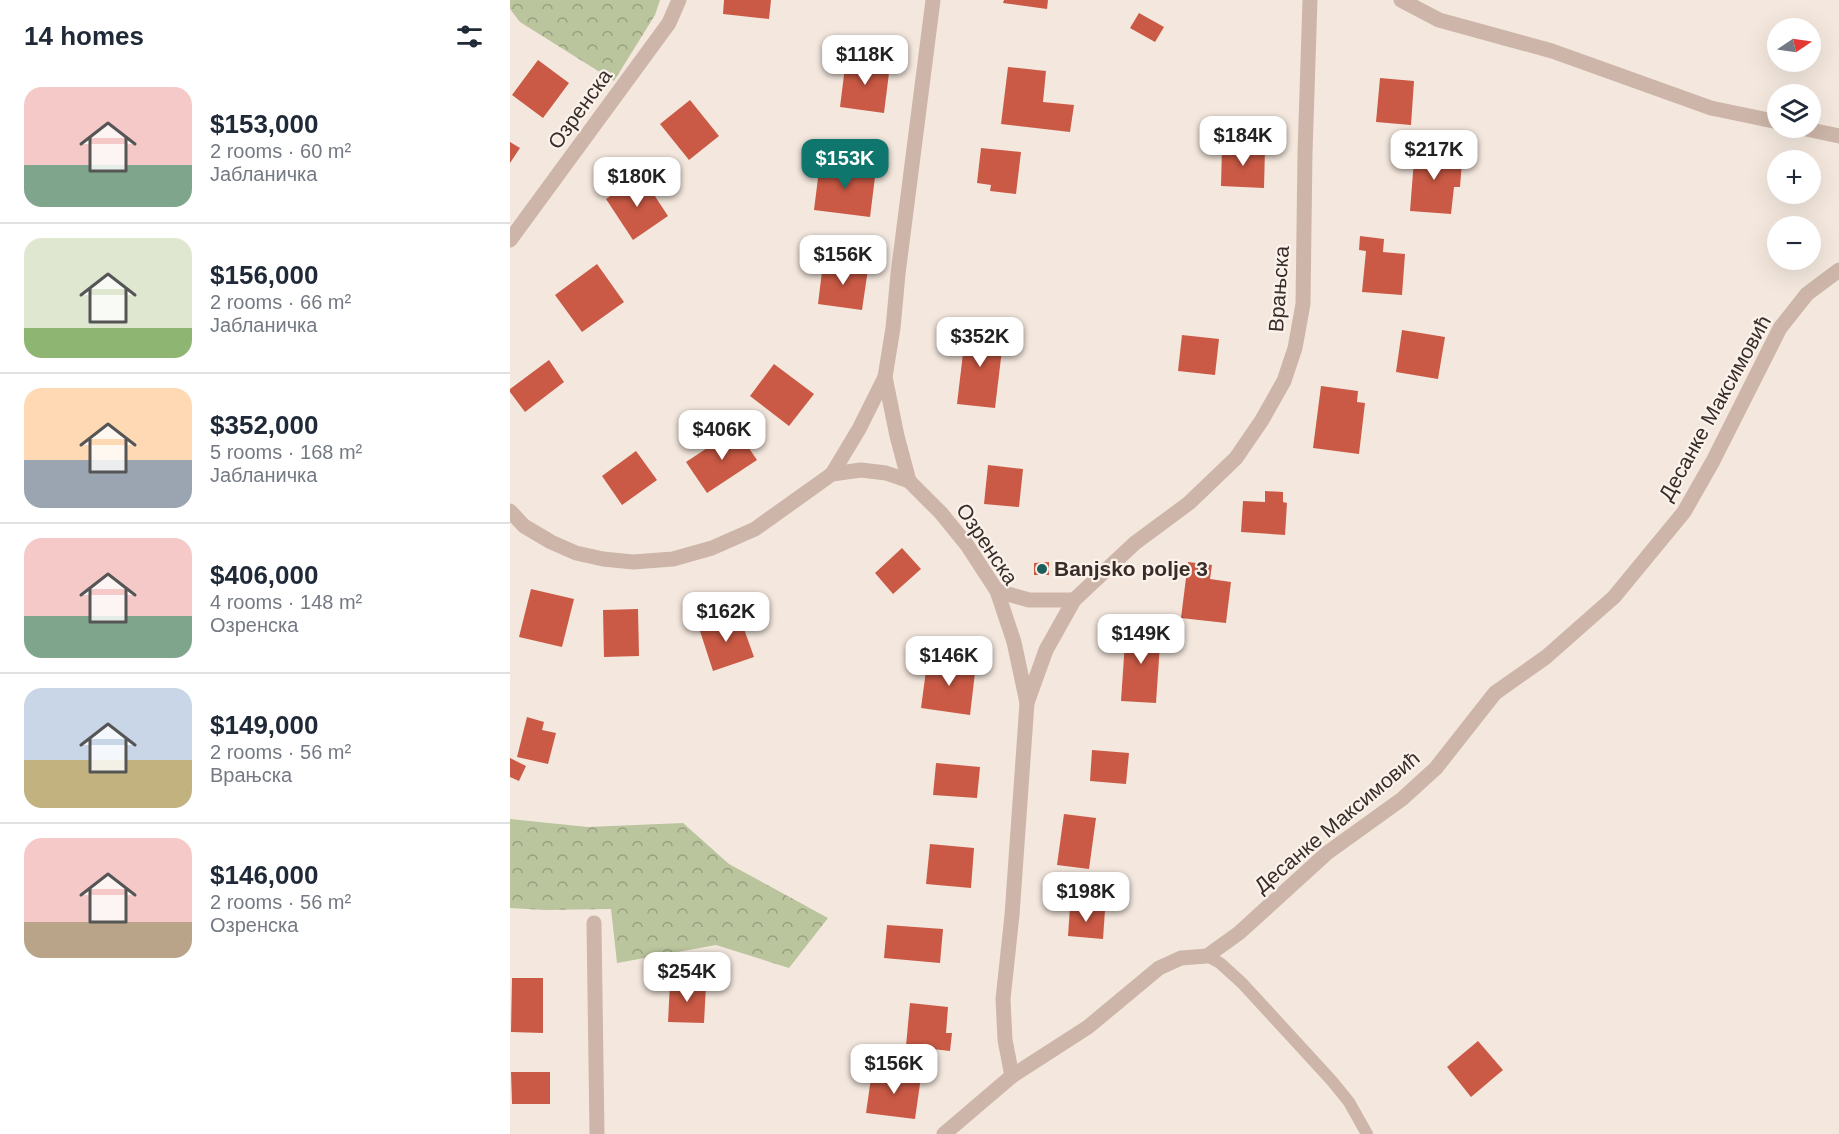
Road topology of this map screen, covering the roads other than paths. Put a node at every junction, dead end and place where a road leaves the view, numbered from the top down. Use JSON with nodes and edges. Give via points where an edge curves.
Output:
{"nodes":[{"id":1,"x":679,"y":0,"type":"edge"},
{"id":2,"x":933,"y":0,"type":"edge"},
{"id":3,"x":1310,"y":0,"type":"edge"},
{"id":4,"x":1401,"y":0,"type":"edge"},
{"id":5,"x":1767,"y":120,"type":"edge"},
{"id":6,"x":1821,"y":132,"type":"edge"},
{"id":7,"x":1839,"y":136,"type":"edge"},
{"id":8,"x":510,"y":240,"type":"edge"},
{"id":9,"x":1839,"y":270,"type":"edge"},
{"id":10,"x":885,"y":377,"type":"junction"},
{"id":11,"x":832,"y":474,"type":"junction"},
{"id":12,"x":909,"y":481,"type":"junction"},
{"id":13,"x":510,"y":511,"type":"edge"},
{"id":14,"x":997,"y":591,"type":"junction"},
{"id":15,"x":1074,"y":600,"type":"junction"},
{"id":16,"x":1027,"y":702,"type":"junction"},
{"id":17,"x":594,"y":923,"type":"dead end"},
{"id":18,"x":1207,"y":956,"type":"junction"},
{"id":19,"x":1012,"y":1076,"type":"junction"},
{"id":20,"x":597,"y":1134,"type":"edge"},
{"id":21,"x":944,"y":1134,"type":"edge"},
{"id":22,"x":1366,"y":1134,"type":"edge"}],
"edges":[{"from":1,"to":8,"type":"street","name":"Озренска","via":[[669,23]]},
{"from":2,"to":10,"type":"street"},
{"from":3,"to":15,"type":"street","name":"Врањска","via":[[1303,304],[1284,381],[1236,458]]},
{"from":4,"to":5,"type":"street","via":[[1439,20],[1552,51],[1711,108]]},
{"from":6,"to":7,"type":"street"},
{"from":9,"to":18,"type":"street","name":"Десанке Максимовић","via":[[1807,294],[1780,328],[1684,512],[1614,597],[1546,657],[1495,693],[1437,768],[1402,799],[1327,852],[1239,933]]},
{"from":10,"to":11,"type":"street"},
{"from":10,"to":12,"type":"street"},
{"from":11,"to":12,"type":"street","name":"Озренска","via":[[861,470]]},
{"from":11,"to":13,"type":"street","name":"Озренска","via":[[755,529],[712,548],[673,559],[633,562],[576,554],[524,526]]},
{"from":12,"to":14,"type":"street","name":"Озренска","via":[[968,545]]},
{"from":14,"to":15,"type":"street","via":[[1029,600]]},
{"from":14,"to":16,"type":"street","name":"Озренска","via":[[1014,642]]},
{"from":15,"to":16,"type":"street","name":"Врањска","via":[[1046,650]]},
{"from":16,"to":19,"type":"street","name":"Озренска","via":[[1003,999]]},
{"from":17,"to":20,"type":"street"},
{"from":18,"to":19,"type":"street","name":"Десанке Максимовић","via":[[1181,958],[1159,968],[1088,1027]]},
{"from":18,"to":22,"type":"lane","via":[[1242,983],[1332,1081]]},
{"from":19,"to":21,"type":"street","name":"Десанке Максимовић"}]}
